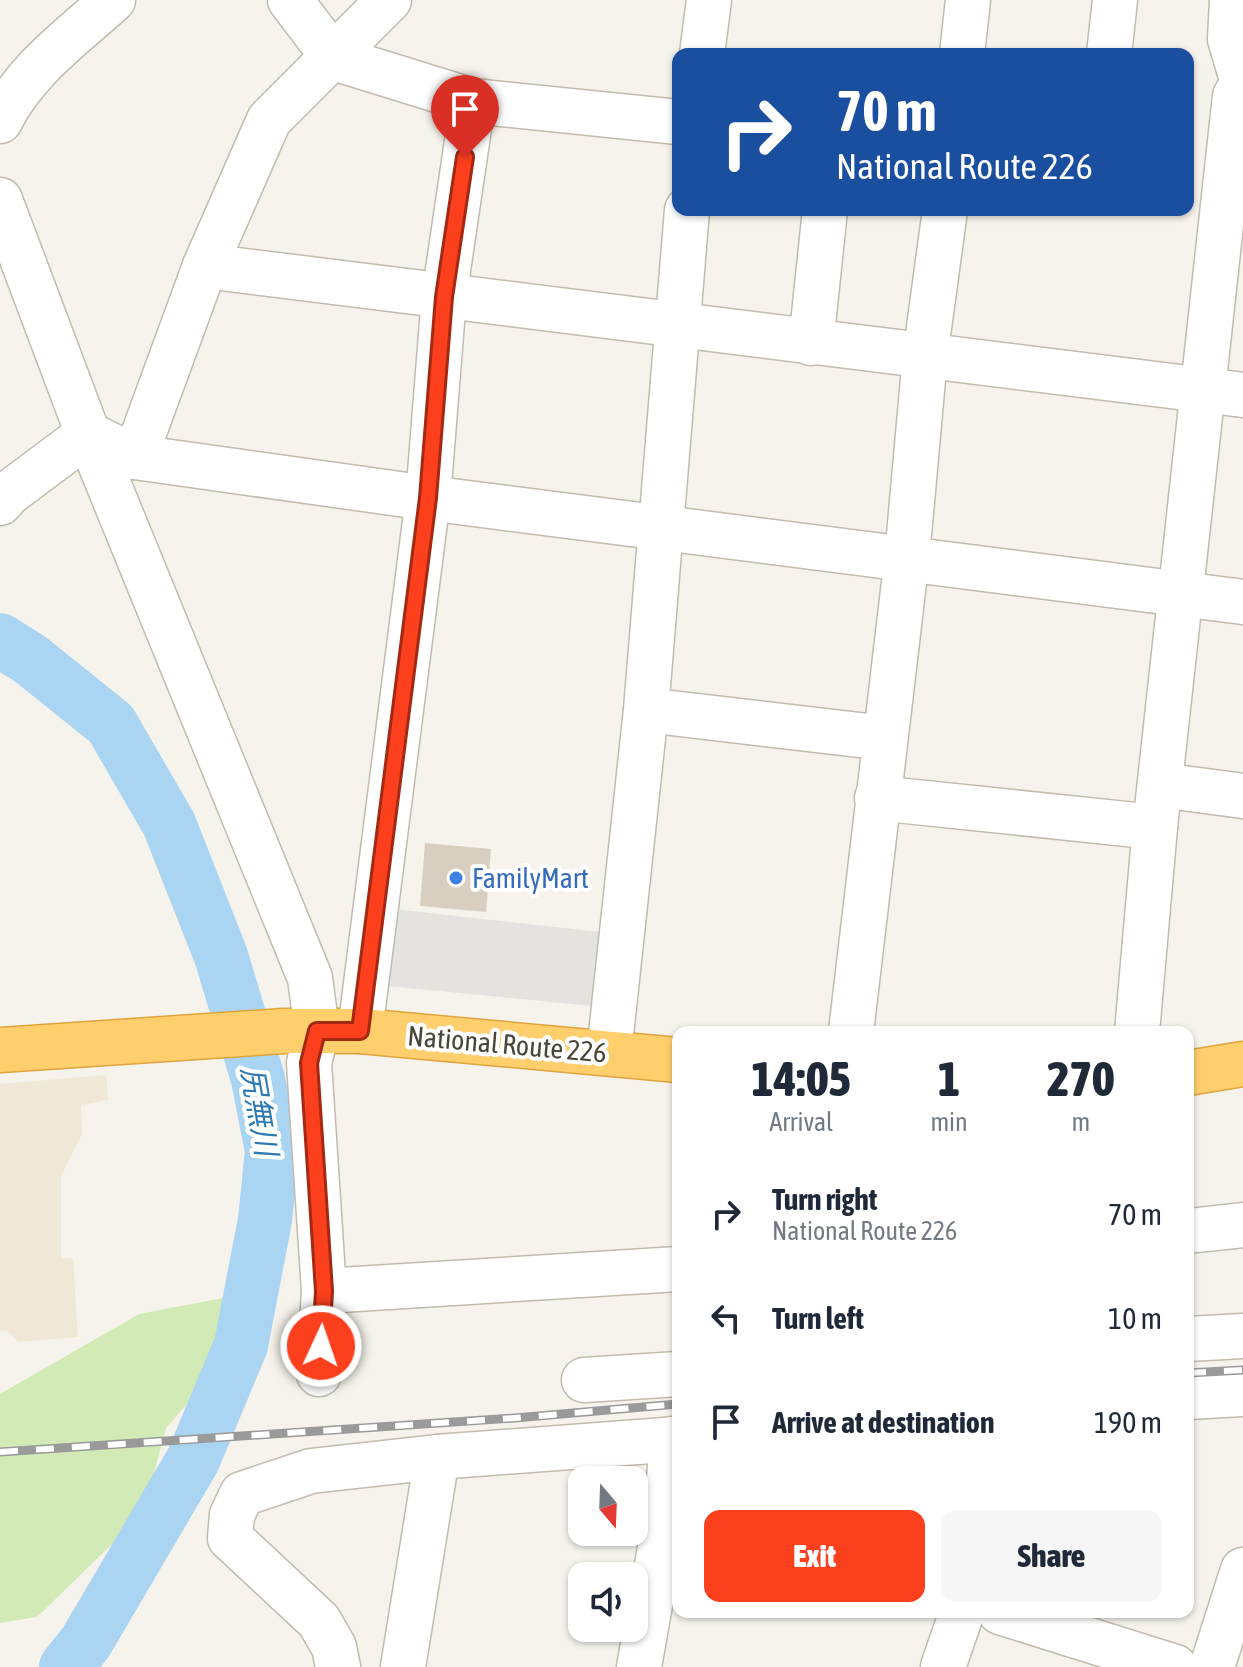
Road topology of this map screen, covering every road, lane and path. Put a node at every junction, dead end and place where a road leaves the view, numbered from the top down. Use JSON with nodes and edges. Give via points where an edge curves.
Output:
{"nodes":[{"id":1,"x":113,"y":0,"type":"edge"},
{"id":2,"x":290,"y":0,"type":"edge"},
{"id":3,"x":389,"y":0,"type":"edge"},
{"id":4,"x":709,"y":0,"type":"edge"},
{"id":5,"x":968,"y":0,"type":"edge"},
{"id":6,"x":1115,"y":0,"type":"edge"},
{"id":7,"x":1232,"y":0,"type":"edge"},
{"id":8,"x":703,"y":48,"type":"edge"},
{"id":9,"x":963,"y":48,"type":"edge"},
{"id":10,"x":1110,"y":48,"type":"edge"},
{"id":11,"x":334,"y":58,"type":"junction"},
{"id":12,"x":1243,"y":84,"type":"edge"},
{"id":13,"x":473,"y":101,"type":"junction"},
{"id":14,"x":0,"y":121,"type":"edge"},
{"id":15,"x":672,"y":121,"type":"edge"},
{"id":16,"x":1219,"y":181,"type":"edge"},
{"id":17,"x":0,"y":200,"type":"edge"},
{"id":18,"x":686,"y":216,"type":"edge"},
{"id":19,"x":824,"y":216,"type":"edge"},
{"id":20,"x":944,"y":216,"type":"edge"},
{"id":21,"x":205,"y":266,"type":"junction"},
{"id":22,"x":444,"y":297,"type":"junction"},
{"id":23,"x":676,"y":327,"type":"junction"},
{"id":24,"x":811,"y":343,"type":"junction"},
{"id":25,"x":925,"y":357,"type":"junction"},
{"id":26,"x":1223,"y":393,"type":"edge"},
{"id":27,"x":88,"y":434,"type":"junction"},
{"id":28,"x":135,"y":457,"type":"junction"},
{"id":29,"x":428,"y":498,"type":"junction"},
{"id":30,"x":0,"y":503,"type":"edge"},
{"id":31,"x":662,"y":527,"type":"junction"},
{"id":32,"x":907,"y":557,"type":"junction"},
{"id":33,"x":1181,"y":593,"type":"junction"},
{"id":34,"x":1243,"y":602,"type":"edge"},
{"id":35,"x":646,"y":710,"type":"junction"},
{"id":36,"x":885,"y":738,"type":"junction"},
{"id":37,"x":1160,"y":785,"type":"junction"},
{"id":38,"x":1243,"y":796,"type":"edge"},
{"id":39,"x":877,"y":798,"type":"junction"},
{"id":40,"x":1155,"y":827,"type":"junction"},
{"id":41,"x":852,"y":1026,"type":"edge"},
{"id":42,"x":1138,"y":1026,"type":"edge"},
{"id":43,"x":300,"y":1031,"type":"junction"},
{"id":44,"x":360,"y":1031,"type":"junction"},
{"id":45,"x":0,"y":1050,"type":"edge"},
{"id":46,"x":609,"y":1053,"type":"junction"},
{"id":47,"x":672,"y":1059,"type":"edge"},
{"id":48,"x":1243,"y":1064,"type":"edge"},
{"id":49,"x":1194,"y":1072,"type":"edge"},
{"id":50,"x":1243,"y":1225,"type":"edge"},
{"id":51,"x":1194,"y":1230,"type":"edge"},
{"id":52,"x":672,"y":1269,"type":"edge"},
{"id":53,"x":324,"y":1291,"type":"junction"},
{"id":54,"x":1243,"y":1336,"type":"edge"},
{"id":55,"x":1194,"y":1339,"type":"edge"},
{"id":56,"x":319,"y":1374,"type":"dead end"},
{"id":57,"x":672,"y":1374,"type":"edge"},
{"id":58,"x":584,"y":1380,"type":"dead end"},
{"id":59,"x":1243,"y":1394,"type":"edge"},
{"id":60,"x":1194,"y":1397,"type":"edge"},
{"id":61,"x":672,"y":1439,"type":"edge"},
{"id":62,"x":437,"y":1457,"type":"junction"},
{"id":63,"x":672,"y":1510,"type":"edge"},
{"id":64,"x":1243,"y":1570,"type":"edge"},
{"id":65,"x":960,"y":1618,"type":"edge"},
{"id":66,"x":1019,"y":1618,"type":"edge"},
{"id":67,"x":338,"y":1667,"type":"edge"},
{"id":68,"x":403,"y":1667,"type":"edge"},
{"id":69,"x":639,"y":1667,"type":"edge"},
{"id":70,"x":943,"y":1667,"type":"edge"},
{"id":71,"x":1175,"y":1667,"type":"edge"},
{"id":72,"x":1212,"y":1667,"type":"edge"}],
"edges":[{"from":1,"to":14,"type":"street","via":[[36,70]]},
{"from":2,"to":11,"type":"street"},
{"from":3,"to":11,"type":"street"},
{"from":4,"to":8,"type":"street"},
{"from":5,"to":9,"type":"street"},
{"from":6,"to":10,"type":"street"},
{"from":7,"to":12,"type":"street","via":[[1230,39]]},
{"from":11,"to":13,"type":"street"},
{"from":11,"to":21,"type":"street","via":[[269,120]]},
{"from":12,"to":16,"type":"street","via":[[1235,96]]},
{"from":13,"to":15,"type":"street"},
{"from":13,"to":22,"type":"street"},
{"from":16,"to":26,"type":"street"},
{"from":17,"to":27,"type":"street"},
{"from":18,"to":23,"type":"street"},
{"from":19,"to":24,"type":"street"},
{"from":20,"to":25,"type":"street"},
{"from":21,"to":22,"type":"street"},
{"from":21,"to":28,"type":"street"},
{"from":22,"to":23,"type":"street"},
{"from":22,"to":29,"type":"street"},
{"from":23,"to":24,"type":"street"},
{"from":23,"to":31,"type":"street"},
{"from":24,"to":25,"type":"street"},
{"from":25,"to":26,"type":"street"},
{"from":25,"to":32,"type":"street"},
{"from":26,"to":33,"type":"street"},
{"from":27,"to":28,"type":"street"},
{"from":27,"to":30,"type":"street"},
{"from":27,"to":43,"type":"street","via":[[310,978]]},
{"from":28,"to":29,"type":"street"},
{"from":29,"to":31,"type":"street"},
{"from":29,"to":44,"type":"street"},
{"from":31,"to":32,"type":"street"},
{"from":31,"to":35,"type":"street"},
{"from":32,"to":33,"type":"street"},
{"from":32,"to":36,"type":"street"},
{"from":33,"to":34,"type":"street"},
{"from":33,"to":37,"type":"street"},
{"from":35,"to":36,"type":"street"},
{"from":35,"to":46,"type":"street"},
{"from":36,"to":39,"type":"street"},
{"from":37,"to":38,"type":"street"},
{"from":37,"to":40,"type":"street"},
{"from":39,"to":40,"type":"street"},
{"from":39,"to":41,"type":"street"},
{"from":40,"to":42,"type":"street"},
{"from":43,"to":44,"type":"highway","name":"National Route 226"},
{"from":43,"to":45,"type":"highway","name":"National Route 226"},
{"from":43,"to":53,"type":"street","via":[[309,1063]]},
{"from":44,"to":46,"type":"highway","name":"National Route 226"},
{"from":46,"to":47,"type":"highway","name":"National Route 226"},
{"from":48,"to":49,"type":"highway"},
{"from":50,"to":51,"type":"street"},
{"from":52,"to":53,"type":"street"},
{"from":53,"to":56,"type":"street"},
{"from":54,"to":55,"type":"street"},
{"from":57,"to":58,"type":"street"},
{"from":59,"to":60,"type":"street"},
{"from":61,"to":62,"type":"street"},
{"from":62,"to":67,"type":"street","via":[[311,1471],[242,1494],[232,1515],[230,1538],[319,1621]]},
{"from":62,"to":68,"type":"street"},
{"from":63,"to":69,"type":"street"},
{"from":64,"to":72,"type":"street"},
{"from":65,"to":70,"type":"street"},
{"from":66,"to":71,"type":"street"}]}
